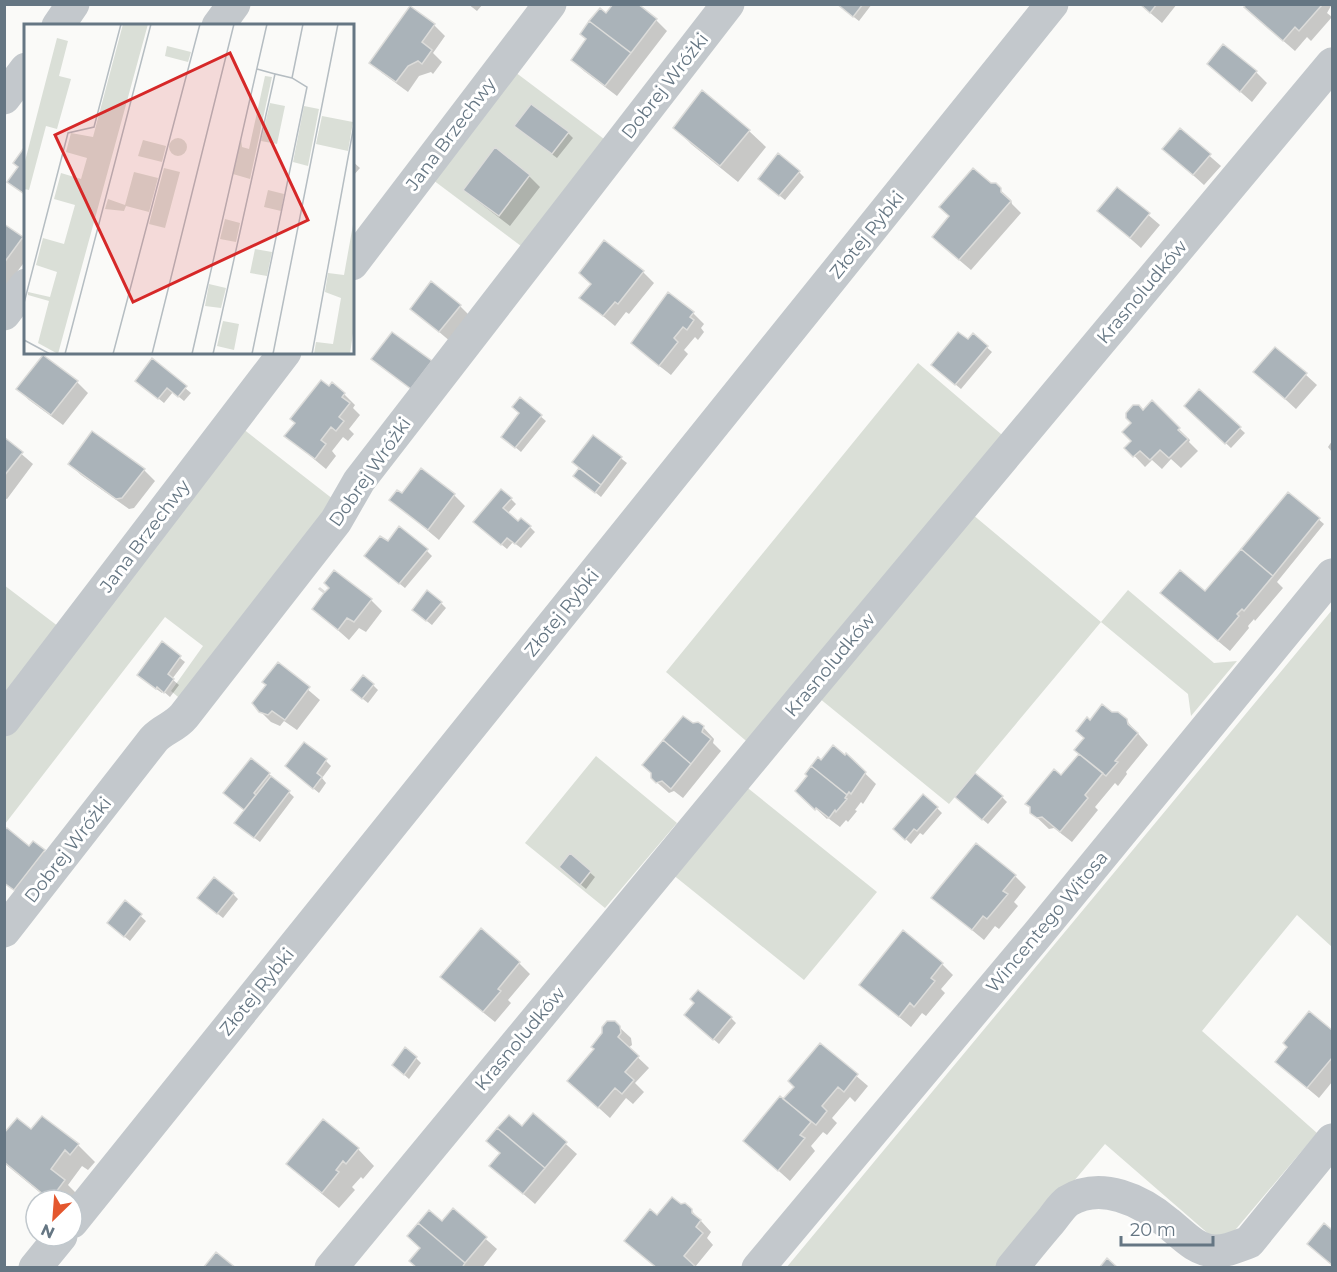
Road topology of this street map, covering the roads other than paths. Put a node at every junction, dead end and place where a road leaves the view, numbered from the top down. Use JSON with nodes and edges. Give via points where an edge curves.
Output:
{"nodes":[{"id":1,"x":73,"y":4,"type":"edge"},
{"id":2,"x":234,"y":4,"type":"edge"},
{"id":3,"x":550,"y":4,"type":"edge"},
{"id":4,"x":728,"y":4,"type":"edge"},
{"id":5,"x":1053,"y":4,"type":"edge"},
{"id":6,"x":58,"y":24,"type":"edge"},
{"id":7,"x":219,"y":24,"type":"edge"},
{"id":8,"x":1332,"y":64,"type":"edge"},
{"id":9,"x":24,"y":72,"type":"edge"},
{"id":10,"x":4,"y":98,"type":"edge"},
{"id":11,"x":354,"y":261,"type":"edge"},
{"id":12,"x":24,"y":288,"type":"edge"},
{"id":13,"x":4,"y":314,"type":"edge"},
{"id":14,"x":283,"y":354,"type":"edge"},
{"id":15,"x":1332,"y":575,"type":"edge"},
{"id":16,"x":4,"y":720,"type":"edge"},
{"id":17,"x":4,"y":931,"type":"edge"},
{"id":18,"x":1332,"y":1140,"type":"edge"},
{"id":19,"x":84,"y":1207,"type":"edge"},
{"id":20,"x":51,"y":1248,"type":"edge"},
{"id":21,"x":35,"y":1268,"type":"edge"},
{"id":22,"x":331,"y":1268,"type":"edge"},
{"id":23,"x":758,"y":1268,"type":"edge"},
{"id":24,"x":1012,"y":1268,"type":"edge"}],
"edges":[{"from":1,"to":6,"type":"street"},
{"from":2,"to":7,"type":"street"},
{"from":3,"to":11,"type":"street","name":"Jana Brzechwy"},
{"from":4,"to":17,"type":"street","name":"Dobrej Wróżki","via":[[359,481],[336,521],[198,698],[177,724],[154,739]]},
{"from":5,"to":19,"type":"street","name":"Złotej Rybki"},
{"from":8,"to":22,"type":"street","name":"Krasnoludków"},
{"from":9,"to":10,"type":"street"},
{"from":12,"to":13,"type":"street"},
{"from":14,"to":16,"type":"street","name":"Jana Brzechwy"},
{"from":15,"to":23,"type":"street","name":"Wincentego Witosa"},
{"from":18,"to":24,"type":"street","via":[[1249,1242],[1214,1251],[1201,1248],[1133,1200],[1091,1193],[1066,1203]]},
{"from":20,"to":21,"type":"street"}]}
